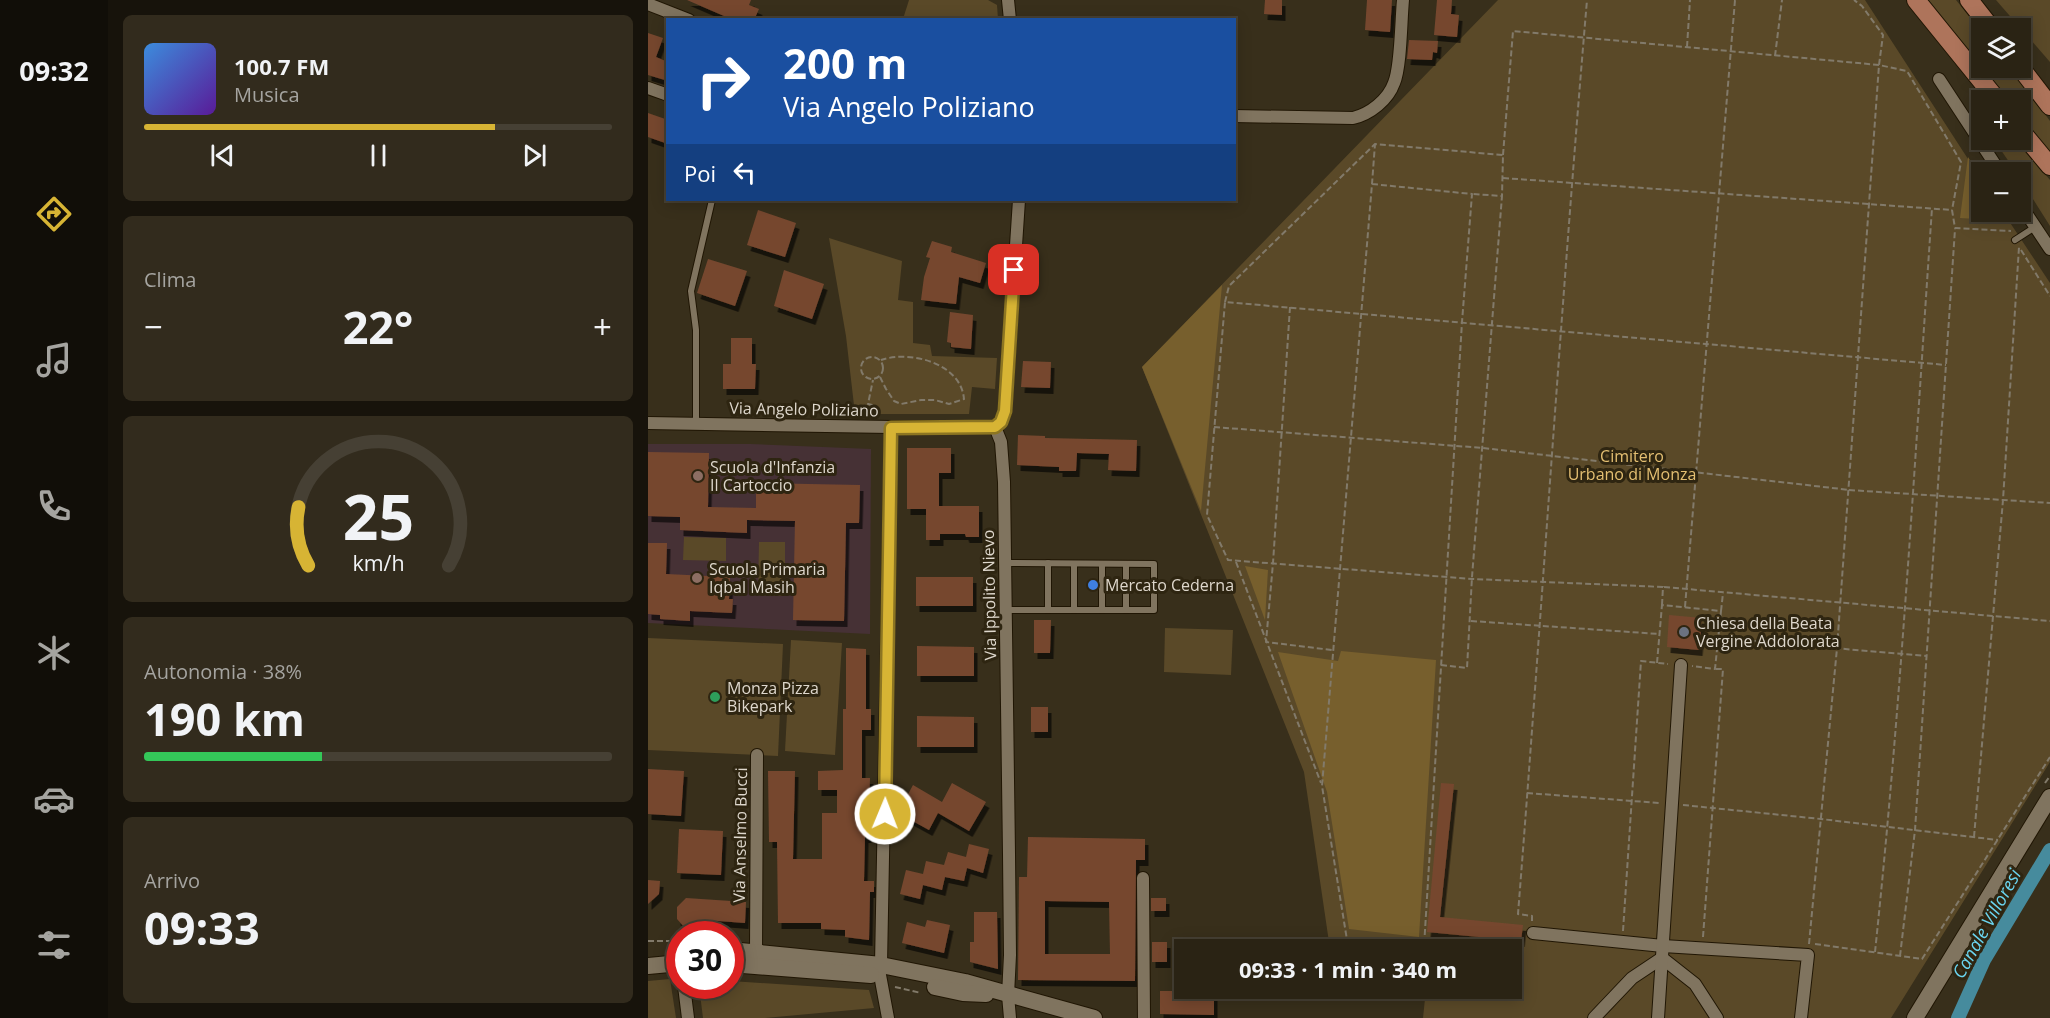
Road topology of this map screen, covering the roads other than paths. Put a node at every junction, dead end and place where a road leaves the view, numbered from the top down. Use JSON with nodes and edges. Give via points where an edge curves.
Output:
{"nodes":[{"id":1,"x":1008,"y":0,"type":"edge"},
{"id":2,"x":1403,"y":0,"type":"edge"},
{"id":3,"x":1916,"y":0,"type":"edge"},
{"id":4,"x":1969,"y":0,"type":"edge"},
{"id":5,"x":648,"y":4,"type":"edge"},
{"id":6,"x":684,"y":18,"type":"edge"},
{"id":7,"x":1010,"y":18,"type":"edge"},
{"id":8,"x":1983,"y":18,"type":"edge"},
{"id":9,"x":2028,"y":78,"type":"edge"},
{"id":10,"x":1939,"y":80,"type":"dead end"},
{"id":11,"x":648,"y":88,"type":"edge"},
{"id":12,"x":1989,"y":90,"type":"edge"},
{"id":13,"x":666,"y":94,"type":"edge"},
{"id":14,"x":2050,"y":106,"type":"edge"},
{"id":15,"x":1236,"y":116,"type":"edge"},
{"id":16,"x":2031,"y":143,"type":"edge"},
{"id":17,"x":1993,"y":162,"type":"edge"},
{"id":18,"x":2050,"y":166,"type":"edge"},
{"id":19,"x":712,"y":201,"type":"edge"},
{"id":20,"x":1018,"y":201,"type":"edge"},
{"id":21,"x":2031,"y":220,"type":"edge"},
{"id":22,"x":2035,"y":226,"type":"junction"},
{"id":23,"x":2015,"y":240,"type":"road end"},
{"id":24,"x":2050,"y":249,"type":"edge"},
{"id":25,"x":648,"y":423,"type":"edge"},
{"id":26,"x":696,"y":423,"type":"junction"},
{"id":27,"x":995,"y":427,"type":"junction"},
{"id":28,"x":891,"y":428,"type":"junction"},
{"id":29,"x":1005,"y":563,"type":"junction"},
{"id":30,"x":1048,"y":563,"type":"junction"},
{"id":31,"x":1074,"y":564,"type":"junction"},
{"id":32,"x":1102,"y":564,"type":"junction"},
{"id":33,"x":1126,"y":564,"type":"junction"},
{"id":34,"x":1006,"y":610,"type":"junction"},
{"id":35,"x":1048,"y":610,"type":"junction"},
{"id":36,"x":1074,"y":610,"type":"junction"},
{"id":37,"x":1102,"y":610,"type":"junction"},
{"id":38,"x":1126,"y":610,"type":"junction"},
{"id":39,"x":1681,"y":665,"type":"road end"},
{"id":40,"x":757,"y":755,"type":"dead end"},
{"id":41,"x":2050,"y":797,"type":"edge"},
{"id":42,"x":1143,"y":878,"type":"dead end"},
{"id":43,"x":1533,"y":933,"type":"road end"},
{"id":44,"x":744,"y":951,"type":"edge"},
{"id":45,"x":756,"y":951,"type":"junction"},
{"id":46,"x":1662,"y":952,"type":"junction"},
{"id":47,"x":666,"y":953,"type":"edge"},
{"id":48,"x":648,"y":954,"type":"edge"},
{"id":49,"x":666,"y":964,"type":"edge"},
{"id":50,"x":744,"y":965,"type":"edge"},
{"id":51,"x":648,"y":966,"type":"edge"},
{"id":52,"x":881,"y":970,"type":"junction"},
{"id":53,"x":1008,"y":995,"type":"junction"},
{"id":54,"x":686,"y":999,"type":"edge"},
{"id":55,"x":688,"y":1018,"type":"edge"},
{"id":56,"x":888,"y":1018,"type":"edge"},
{"id":57,"x":1010,"y":1018,"type":"edge"},
{"id":58,"x":1094,"y":1018,"type":"edge"},
{"id":59,"x":1144,"y":1018,"type":"edge"},
{"id":60,"x":1594,"y":1018,"type":"edge"},
{"id":61,"x":1658,"y":1018,"type":"edge"},
{"id":62,"x":1716,"y":1018,"type":"edge"},
{"id":63,"x":1801,"y":1018,"type":"edge"},
{"id":64,"x":1915,"y":1018,"type":"edge"}],
"edges":[{"from":1,"to":7,"type":"street"},
{"from":2,"to":15,"type":"street","via":[[1395,83],[1383,101],[1363,116]]},
{"from":3,"to":12,"type":"main road"},
{"from":4,"to":8,"type":"main road"},
{"from":5,"to":6,"type":"street"},
{"from":9,"to":14,"type":"main road"},
{"from":10,"to":17,"type":"street"},
{"from":11,"to":13,"type":"street"},
{"from":16,"to":18,"type":"main road"},
{"from":19,"to":26,"type":"lane","via":[[691,291],[696,330]]},
{"from":20,"to":27,"type":"street","via":[[1005,411]]},
{"from":21,"to":22,"type":"street"},
{"from":22,"to":23,"type":"lane"},
{"from":22,"to":24,"type":"street"},
{"from":25,"to":26,"type":"street","name":"Via Angelo Poliziano"},
{"from":26,"to":28,"type":"street","name":"Via Angelo Poliziano"},
{"from":27,"to":28,"type":"street","name":"Via Angelo Poliziano"},
{"from":27,"to":29,"type":"street","name":"Via Ippolito Nievo","via":[[1001,442]]},
{"from":28,"to":52,"type":"street"},
{"from":29,"to":30,"type":"lane"},
{"from":29,"to":34,"type":"street","name":"Via Ippolito Nievo"},
{"from":30,"to":31,"type":"lane"},
{"from":30,"to":35,"type":"lane"},
{"from":31,"to":32,"type":"lane"},
{"from":31,"to":36,"type":"lane"},
{"from":32,"to":33,"type":"lane"},
{"from":32,"to":37,"type":"lane"},
{"from":33,"to":38,"type":"lane"},
{"from":33,"to":38,"type":"lane","via":[[1154,564],[1154,610]]},
{"from":34,"to":35,"type":"lane"},
{"from":34,"to":53,"type":"street","name":"Via Ippolito Nievo"},
{"from":35,"to":36,"type":"lane"},
{"from":36,"to":37,"type":"lane"},
{"from":37,"to":38,"type":"lane"},
{"from":39,"to":46,"type":"street"},
{"from":40,"to":45,"type":"street","name":"Via Anselmo Bucci"},
{"from":41,"to":64,"type":"street"},
{"from":42,"to":59,"type":"street"},
{"from":43,"to":46,"type":"street","via":[[1622,942]]},
{"from":44,"to":45,"type":"street"},
{"from":45,"to":52,"type":"street"},
{"from":46,"to":60,"type":"street"},
{"from":46,"to":61,"type":"street"},
{"from":46,"to":62,"type":"street","via":[[1695,984]]},
{"from":46,"to":63,"type":"street","via":[[1702,949],[1808,956]]},
{"from":47,"to":48,"type":"street"},
{"from":49,"to":51,"type":"street"},
{"from":50,"to":52,"type":"street"},
{"from":52,"to":53,"type":"street","via":[[965,982]]},
{"from":52,"to":56,"type":"street"},
{"from":53,"to":57,"type":"street","name":"Via Ippolito Nievo"},
{"from":53,"to":58,"type":"street"},
{"from":54,"to":55,"type":"street"}]}
